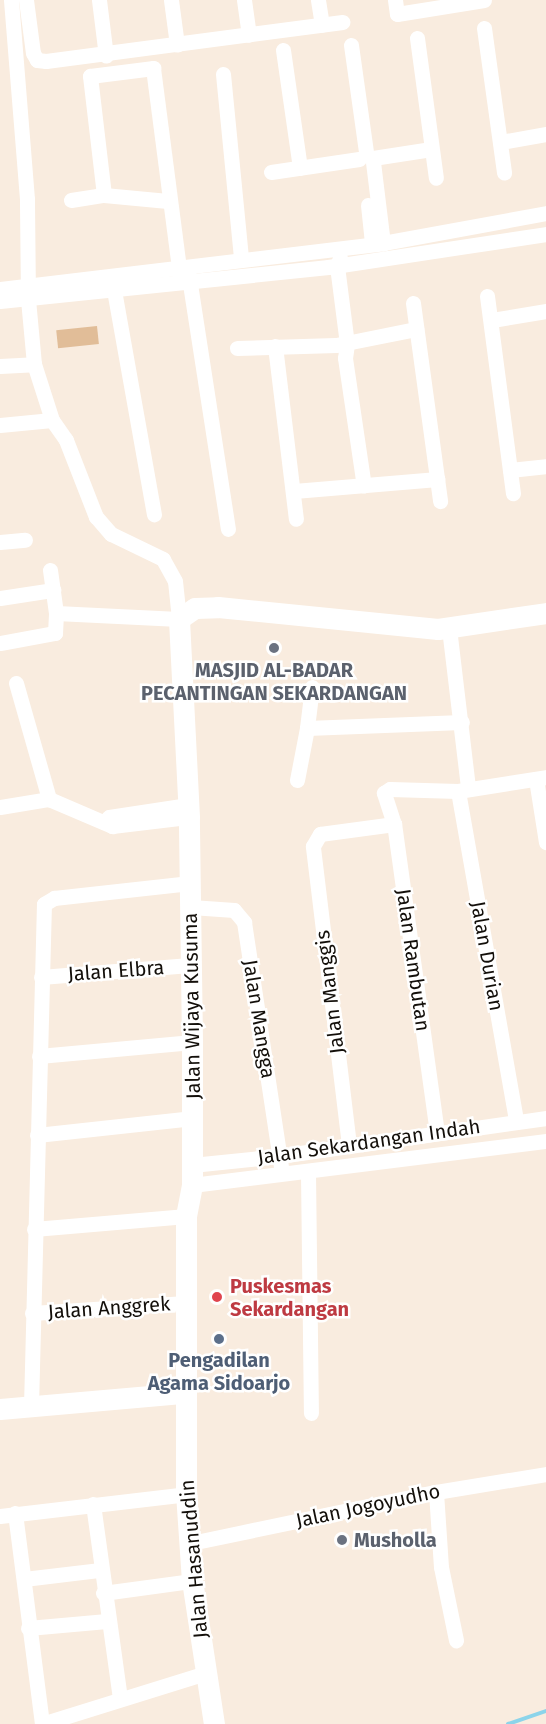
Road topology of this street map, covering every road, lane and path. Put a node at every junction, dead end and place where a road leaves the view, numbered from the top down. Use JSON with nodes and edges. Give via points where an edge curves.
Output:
{"nodes":[{"id":1,"x":11,"y":0,"type":"edge"},
{"id":2,"x":26,"y":0,"type":"edge"},
{"id":3,"x":99,"y":0,"type":"edge"},
{"id":4,"x":171,"y":0,"type":"edge"},
{"id":5,"x":244,"y":0,"type":"edge"},
{"id":6,"x":318,"y":0,"type":"edge"},
{"id":7,"x":395,"y":0,"type":"edge"},
{"id":8,"x":475,"y":1,"type":"edge"},
{"id":9,"x":342,"y":22,"type":"dead end"},
{"id":10,"x":322,"y":25,"type":"junction"},
{"id":11,"x":484,"y":28,"type":"dead end"},
{"id":12,"x":249,"y":35,"type":"junction"},
{"id":13,"x":417,"y":38,"type":"dead end"},
{"id":14,"x":177,"y":45,"type":"junction"},
{"id":15,"x":351,"y":45,"type":"dead end"},
{"id":16,"x":283,"y":50,"type":"dead end"},
{"id":17,"x":106,"y":56,"type":"junction"},
{"id":18,"x":223,"y":74,"type":"dead end"},
{"id":19,"x":546,"y":134,"type":"edge"},
{"id":20,"x":501,"y":142,"type":"junction"},
{"id":21,"x":431,"y":149,"type":"junction"},
{"id":22,"x":367,"y":159,"type":"junction"},
{"id":23,"x":300,"y":168,"type":"junction"},
{"id":24,"x":271,"y":172,"type":"dead end"},
{"id":25,"x":504,"y":173,"type":"dead end"},
{"id":26,"x":436,"y":178,"type":"dead end"},
{"id":27,"x":104,"y":195,"type":"junction"},
{"id":28,"x":71,"y":200,"type":"dead end"},
{"id":29,"x":168,"y":201,"type":"junction"},
{"id":30,"x":546,"y":213,"type":"edge"},
{"id":31,"x":546,"y":234,"type":"edge"},
{"id":32,"x":378,"y":243,"type":"junction"},
{"id":33,"x":336,"y":248,"type":"junction"},
{"id":34,"x":241,"y":259,"type":"junction"},
{"id":35,"x":183,"y":266,"type":"junction"},
{"id":36,"x":332,"y":267,"type":"junction"},
{"id":37,"x":185,"y":282,"type":"junction"},
{"id":38,"x":0,"y":289,"type":"edge"},
{"id":39,"x":114,"y":290,"type":"junction"},
{"id":40,"x":28,"y":293,"type":"junction"},
{"id":41,"x":487,"y":296,"type":"dead end"},
{"id":42,"x":0,"y":301,"type":"edge"},
{"id":43,"x":413,"y":303,"type":"dead end"},
{"id":44,"x":546,"y":311,"type":"edge"},
{"id":45,"x":492,"y":320,"type":"junction"},
{"id":46,"x":416,"y":329,"type":"junction"},
{"id":47,"x":275,"y":346,"type":"junction"},
{"id":48,"x":237,"y":348,"type":"dead end"},
{"id":49,"x":342,"y":349,"type":"junction"},
{"id":50,"x":34,"y":364,"type":"junction"},
{"id":51,"x":0,"y":366,"type":"edge"},
{"id":52,"x":52,"y":420,"type":"junction"},
{"id":53,"x":0,"y":425,"type":"edge"},
{"id":54,"x":546,"y":466,"type":"edge"},
{"id":55,"x":510,"y":470,"type":"junction"},
{"id":56,"x":437,"y":479,"type":"junction"},
{"id":57,"x":364,"y":486,"type":"junction"},
{"id":58,"x":294,"y":491,"type":"junction"},
{"id":59,"x":513,"y":493,"type":"dead end"},
{"id":60,"x":440,"y":501,"type":"dead end"},
{"id":61,"x":154,"y":514,"type":"dead end"},
{"id":62,"x":296,"y":519,"type":"dead end"},
{"id":63,"x":228,"y":529,"type":"dead end"},
{"id":64,"x":25,"y":540,"type":"dead end"},
{"id":65,"x":0,"y":542,"type":"edge"},
{"id":66,"x":50,"y":570,"type":"dead end"},
{"id":67,"x":53,"y":590,"type":"junction"},
{"id":68,"x":0,"y":598,"type":"edge"},
{"id":69,"x":56,"y":613,"type":"junction"},
{"id":70,"x":546,"y":614,"type":"edge"},
{"id":71,"x":179,"y":619,"type":"junction"},
{"id":72,"x":449,"y":628,"type":"junction"},
{"id":73,"x":0,"y":643,"type":"edge"},
{"id":74,"x":16,"y":682,"type":"dead end"},
{"id":75,"x":312,"y":687,"type":"dead end"},
{"id":76,"x":462,"y":722,"type":"junction"},
{"id":77,"x":307,"y":728,"type":"junction"},
{"id":78,"x":541,"y":778,"type":"edge"},
{"id":79,"x":297,"y":780,"type":"dead end"},
{"id":80,"x":463,"y":789,"type":"junction"},
{"id":81,"x":49,"y":799,"type":"junction"},
{"id":82,"x":0,"y":807,"type":"edge"},
{"id":83,"x":189,"y":811,"type":"junction"},
{"id":84,"x":394,"y":825,"type":"junction"},
{"id":85,"x":546,"y":842,"type":"edge"},
{"id":86,"x":190,"y":883,"type":"junction"},
{"id":87,"x":191,"y":907,"type":"junction"},
{"id":88,"x":190,"y":965,"type":"junction"},
{"id":89,"x":41,"y":977,"type":"junction"},
{"id":90,"x":192,"y":1042,"type":"junction"},
{"id":91,"x":39,"y":1056,"type":"junction"},
{"id":92,"x":193,"y":1118,"type":"junction"},
{"id":93,"x":546,"y":1118,"type":"edge"},
{"id":94,"x":516,"y":1121,"type":"junction"},
{"id":95,"x":454,"y":1131,"type":"junction"},
{"id":96,"x":437,"y":1133,"type":"junction"},
{"id":97,"x":38,"y":1135,"type":"junction"},
{"id":98,"x":546,"y":1141,"type":"edge"},
{"id":99,"x":349,"y":1145,"type":"junction"},
{"id":100,"x":458,"y":1152,"type":"junction"},
{"id":101,"x":279,"y":1156,"type":"junction"},
{"id":102,"x":308,"y":1173,"type":"junction"},
{"id":103,"x":192,"y":1175,"type":"junction"},
{"id":104,"x":282,"y":1175,"type":"junction"},
{"id":105,"x":186,"y":1216,"type":"junction"},
{"id":106,"x":34,"y":1229,"type":"junction"},
{"id":107,"x":186,"y":1303,"type":"junction"},
{"id":108,"x":32,"y":1313,"type":"junction"},
{"id":109,"x":184,"y":1393,"type":"junction"},
{"id":110,"x":31,"y":1406,"type":"junction"},
{"id":111,"x":0,"y":1408,"type":"edge"},
{"id":112,"x":311,"y":1413,"type":"dead end"},
{"id":113,"x":546,"y":1474,"type":"edge"},
{"id":114,"x":436,"y":1492,"type":"junction"},
{"id":115,"x":186,"y":1494,"type":"junction"},
{"id":116,"x":93,"y":1504,"type":"junction"},
{"id":117,"x":8,"y":1514,"type":"edge"},
{"id":118,"x":191,"y":1543,"type":"junction"},
{"id":119,"x":100,"y":1570,"type":"junction"},
{"id":120,"x":24,"y":1579,"type":"junction"},
{"id":121,"x":192,"y":1581,"type":"junction"},
{"id":122,"x":103,"y":1593,"type":"junction"},
{"id":123,"x":107,"y":1621,"type":"junction"},
{"id":124,"x":28,"y":1628,"type":"junction"},
{"id":125,"x":456,"y":1640,"type":"dead end"},
{"id":126,"x":206,"y":1673,"type":"junction"},
{"id":127,"x":120,"y":1698,"type":"junction"},
{"id":128,"x":42,"y":1724,"type":"edge"},
{"id":129,"x":214,"y":1724,"type":"edge"}],
"edges":[{"from":1,"to":40,"type":"street","via":[[27,199]]},
{"from":2,"to":17,"type":"street","via":[[38,60]]},
{"from":3,"to":17,"type":"street"},
{"from":4,"to":14,"type":"street"},
{"from":5,"to":12,"type":"street"},
{"from":6,"to":10,"type":"street"},
{"from":7,"to":8,"type":"street","via":[[397,14]]},
{"from":9,"to":10,"type":"street"},
{"from":10,"to":12,"type":"street"},
{"from":11,"to":20,"type":"street"},
{"from":12,"to":14,"type":"street"},
{"from":13,"to":21,"type":"street"},
{"from":14,"to":17,"type":"street"},
{"from":15,"to":22,"type":"street"},
{"from":16,"to":23,"type":"street"},
{"from":18,"to":34,"type":"street"},
{"from":19,"to":20,"type":"street"},
{"from":20,"to":25,"type":"street"},
{"from":21,"to":22,"type":"street"},
{"from":21,"to":26,"type":"street"},
{"from":22,"to":23,"type":"street"},
{"from":22,"to":32,"type":"street"},
{"from":23,"to":24,"type":"street"},
{"from":27,"to":28,"type":"street"},
{"from":27,"to":29,"type":"street"},
{"from":27,"to":29,"type":"street","via":[[90,76],[153,68],[157,74]]},
{"from":29,"to":35,"type":"street"},
{"from":30,"to":32,"type":"street"},
{"from":31,"to":36,"type":"street"},
{"from":32,"to":33,"type":"street"},
{"from":33,"to":34,"type":"street"},
{"from":33,"to":36,"type":"street"},
{"from":34,"to":35,"type":"street"},
{"from":35,"to":37,"type":"street"},
{"from":35,"to":40,"type":"street"},
{"from":36,"to":37,"type":"street"},
{"from":36,"to":49,"type":"street"},
{"from":37,"to":39,"type":"street"},
{"from":37,"to":63,"type":"street"},
{"from":38,"to":40,"type":"street"},
{"from":39,"to":40,"type":"street"},
{"from":39,"to":61,"type":"street"},
{"from":40,"to":42,"type":"street"},
{"from":40,"to":50,"type":"street"},
{"from":41,"to":45,"type":"street"},
{"from":43,"to":46,"type":"street"},
{"from":44,"to":45,"type":"street"},
{"from":45,"to":55,"type":"street"},
{"from":46,"to":49,"type":"street"},
{"from":46,"to":56,"type":"street"},
{"from":47,"to":48,"type":"street"},
{"from":47,"to":49,"type":"street"},
{"from":47,"to":58,"type":"street"},
{"from":49,"to":57,"type":"street"},
{"from":50,"to":51,"type":"street"},
{"from":50,"to":52,"type":"street"},
{"from":52,"to":53,"type":"street"},
{"from":52,"to":71,"type":"street","via":[[66,440],[96,517],[111,534],[156,555],[170,570]]},
{"from":54,"to":55,"type":"street"},
{"from":55,"to":59,"type":"street"},
{"from":56,"to":57,"type":"street"},
{"from":56,"to":60,"type":"street"},
{"from":57,"to":58,"type":"street"},
{"from":58,"to":62,"type":"street"},
{"from":64,"to":65,"type":"street"},
{"from":66,"to":67,"type":"street"},
{"from":67,"to":68,"type":"street"},
{"from":67,"to":69,"type":"street"},
{"from":69,"to":71,"type":"street"},
{"from":69,"to":73,"type":"street","via":[[55,633]]},
{"from":70,"to":72,"type":"street"},
{"from":71,"to":72,"type":"street","via":[[195,608],[218,607],[396,628]]},
{"from":71,"to":83,"type":"street","name":"Jalan Wijaya Kusuma"},
{"from":72,"to":76,"type":"street","name":"Jalan Durian"},
{"from":74,"to":81,"type":"street"},
{"from":75,"to":77,"type":"street"},
{"from":76,"to":77,"type":"street"},
{"from":76,"to":80,"type":"street","name":"Jalan Durian"},
{"from":77,"to":79,"type":"street"},
{"from":78,"to":80,"type":"street"},
{"from":78,"to":85,"type":"street"},
{"from":80,"to":84,"type":"street","name":"Jalan Rambutan","via":[[387,790],[384,793]]},
{"from":80,"to":94,"type":"street","name":"Jalan Durian"},
{"from":81,"to":82,"type":"street"},
{"from":81,"to":83,"type":"street","via":[[112,826]]},
{"from":83,"to":86,"type":"street","name":"Jalan Wijaya Kusuma"},
{"from":84,"to":96,"type":"street","name":"Jalan Rambutan"},
{"from":84,"to":99,"type":"street","name":"Jalan Manggis","via":[[314,838]]},
{"from":86,"to":87,"type":"street","name":"Jalan Wijaya Kusuma"},
{"from":86,"to":89,"type":"street","via":[[54,898],[44,904]]},
{"from":87,"to":88,"type":"street","name":"Jalan Wijaya Kusuma"},
{"from":87,"to":101,"type":"street","name":"Jalan Mangga","via":[[234,910],[244,922]]},
{"from":88,"to":89,"type":"street","name":"Jalan Elbra"},
{"from":88,"to":90,"type":"street","name":"Jalan Wijaya Kusuma"},
{"from":89,"to":91,"type":"street"},
{"from":90,"to":91,"type":"street"},
{"from":90,"to":92,"type":"street","name":"Jalan Wijaya Kusuma"},
{"from":91,"to":97,"type":"street"},
{"from":92,"to":97,"type":"street"},
{"from":92,"to":103,"type":"street","name":"Jalan Wijaya Kusuma"},
{"from":93,"to":94,"type":"street","name":"Jalan Sekardangan Indah"},
{"from":94,"to":95,"type":"street","name":"Jalan Sekardangan Indah"},
{"from":95,"to":96,"type":"street","name":"Jalan Sekardangan Indah"},
{"from":95,"to":100,"type":"street"},
{"from":96,"to":99,"type":"street","name":"Jalan Sekardangan Indah"},
{"from":97,"to":106,"type":"street"},
{"from":98,"to":100,"type":"street","name":"Jalan Sekardangan Indah"},
{"from":99,"to":101,"type":"street","name":"Jalan Sekardangan Indah"},
{"from":100,"to":102,"type":"street","name":"Jalan Sekardangan Indah"},
{"from":101,"to":103,"type":"street","name":"Jalan Sekardangan Indah"},
{"from":101,"to":104,"type":"street","name":"Jalan Mangga"},
{"from":102,"to":104,"type":"street","name":"Jalan Sekardangan Indah"},
{"from":102,"to":112,"type":"street"},
{"from":103,"to":104,"type":"street","name":"Jalan Sekardangan Indah"},
{"from":103,"to":105,"type":"street","name":"Jalan Wijaya Kusuma"},
{"from":105,"to":106,"type":"street"},
{"from":105,"to":107,"type":"street","name":"Jalan Wijaya Kusuma"},
{"from":106,"to":108,"type":"street"},
{"from":107,"to":108,"type":"street","name":"Jalan Anggrek"},
{"from":107,"to":109,"type":"street","name":"Jalan Wijaya Kusuma"},
{"from":108,"to":110,"type":"street"},
{"from":109,"to":110,"type":"street"},
{"from":109,"to":115,"type":"street","name":"Jalan Hasanuddin"},
{"from":110,"to":111,"type":"street"},
{"from":113,"to":114,"type":"street","name":"Jalan Jogoyudho"},
{"from":114,"to":118,"type":"street","name":"Jalan Jogoyudho"},
{"from":114,"to":125,"type":"street","via":[[441,1567]]},
{"from":115,"to":116,"type":"street"},
{"from":115,"to":118,"type":"street","name":"Jalan Hasanuddin"},
{"from":116,"to":117,"type":"street"},
{"from":116,"to":119,"type":"street"},
{"from":117,"to":120,"type":"street"},
{"from":118,"to":121,"type":"street","name":"Jalan Hasanuddin"},
{"from":119,"to":120,"type":"street"},
{"from":119,"to":122,"type":"street"},
{"from":120,"to":124,"type":"street"},
{"from":121,"to":122,"type":"street"},
{"from":121,"to":126,"type":"street","name":"Jalan Hasanuddin"},
{"from":122,"to":123,"type":"street"},
{"from":123,"to":124,"type":"street"},
{"from":123,"to":127,"type":"street"},
{"from":124,"to":128,"type":"street"},
{"from":126,"to":127,"type":"street"},
{"from":126,"to":129,"type":"street","name":"Jalan Hasanuddin"},
{"from":127,"to":128,"type":"street"}]}
